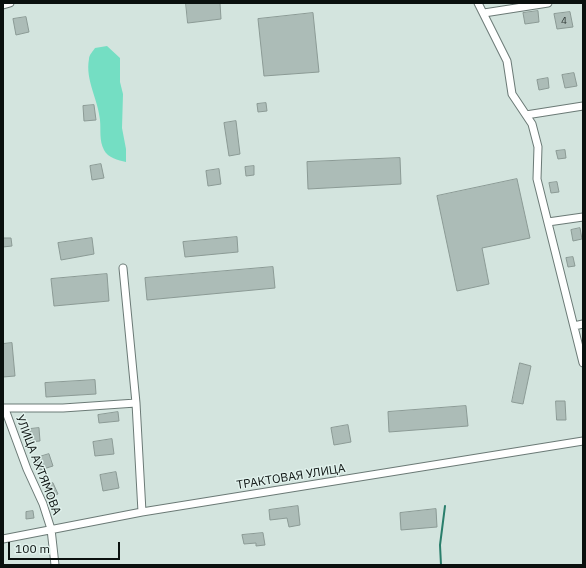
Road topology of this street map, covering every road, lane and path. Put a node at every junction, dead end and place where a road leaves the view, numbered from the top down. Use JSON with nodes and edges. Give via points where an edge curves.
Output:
{"nodes":[{"id":1,"x":10,"y":3,"type":"edge"},
{"id":2,"x":478,"y":3,"type":"edge"},
{"id":3,"x":548,"y":3,"type":"edge"},
{"id":4,"x":3,"y":5,"type":"edge"},
{"id":5,"x":484,"y":13,"type":"junction"},
{"id":6,"x":583,"y":106,"type":"edge"},
{"id":7,"x":526,"y":115,"type":"junction"},
{"id":8,"x":583,"y":217,"type":"edge"},
{"id":9,"x":548,"y":222,"type":"junction"},
{"id":10,"x":123,"y":268,"type":"dead end"},
{"id":11,"x":583,"y":324,"type":"edge"},
{"id":12,"x":574,"y":326,"type":"junction"},
{"id":13,"x":583,"y":363,"type":"edge"},
{"id":14,"x":136,"y":403,"type":"junction"},
{"id":15,"x":3,"y":408,"type":"edge"},
{"id":16,"x":3,"y":411,"type":"edge"},
{"id":17,"x":583,"y":441,"type":"edge"},
{"id":18,"x":142,"y":512,"type":"junction"},
{"id":19,"x":50,"y":529,"type":"junction"},
{"id":20,"x":3,"y":539,"type":"edge"},
{"id":21,"x":55,"y":565,"type":"edge"}],
"edges":[{"from":1,"to":4,"type":"street"},
{"from":2,"to":5,"type":"street"},
{"from":3,"to":5,"type":"street"},
{"from":5,"to":7,"type":"street","via":[[507,61],[512,94]]},
{"from":6,"to":7,"type":"street"},
{"from":7,"to":9,"type":"street","via":[[532,124],[538,148],[538,179]]},
{"from":8,"to":9,"type":"street"},
{"from":9,"to":12,"type":"street"},
{"from":10,"to":14,"type":"street"},
{"from":11,"to":12,"type":"street"},
{"from":12,"to":13,"type":"street"},
{"from":14,"to":15,"type":"street","via":[[63,408]]},
{"from":14,"to":18,"type":"street"},
{"from":16,"to":19,"type":"street","name":"УЛИЦА АХТЯМОВА","via":[[12,425],[26,469],[43,504]]},
{"from":17,"to":18,"type":"street","name":"ТРАКТОВАЯ УЛИЦА"},
{"from":18,"to":19,"type":"street","name":"ТРАКТОВАЯ УЛИЦА"},
{"from":19,"to":20,"type":"street","name":"ТРАКТОВАЯ УЛИЦА"},
{"from":19,"to":21,"type":"street","name":"УЛИЦА АХТЯМОВА"}]}
